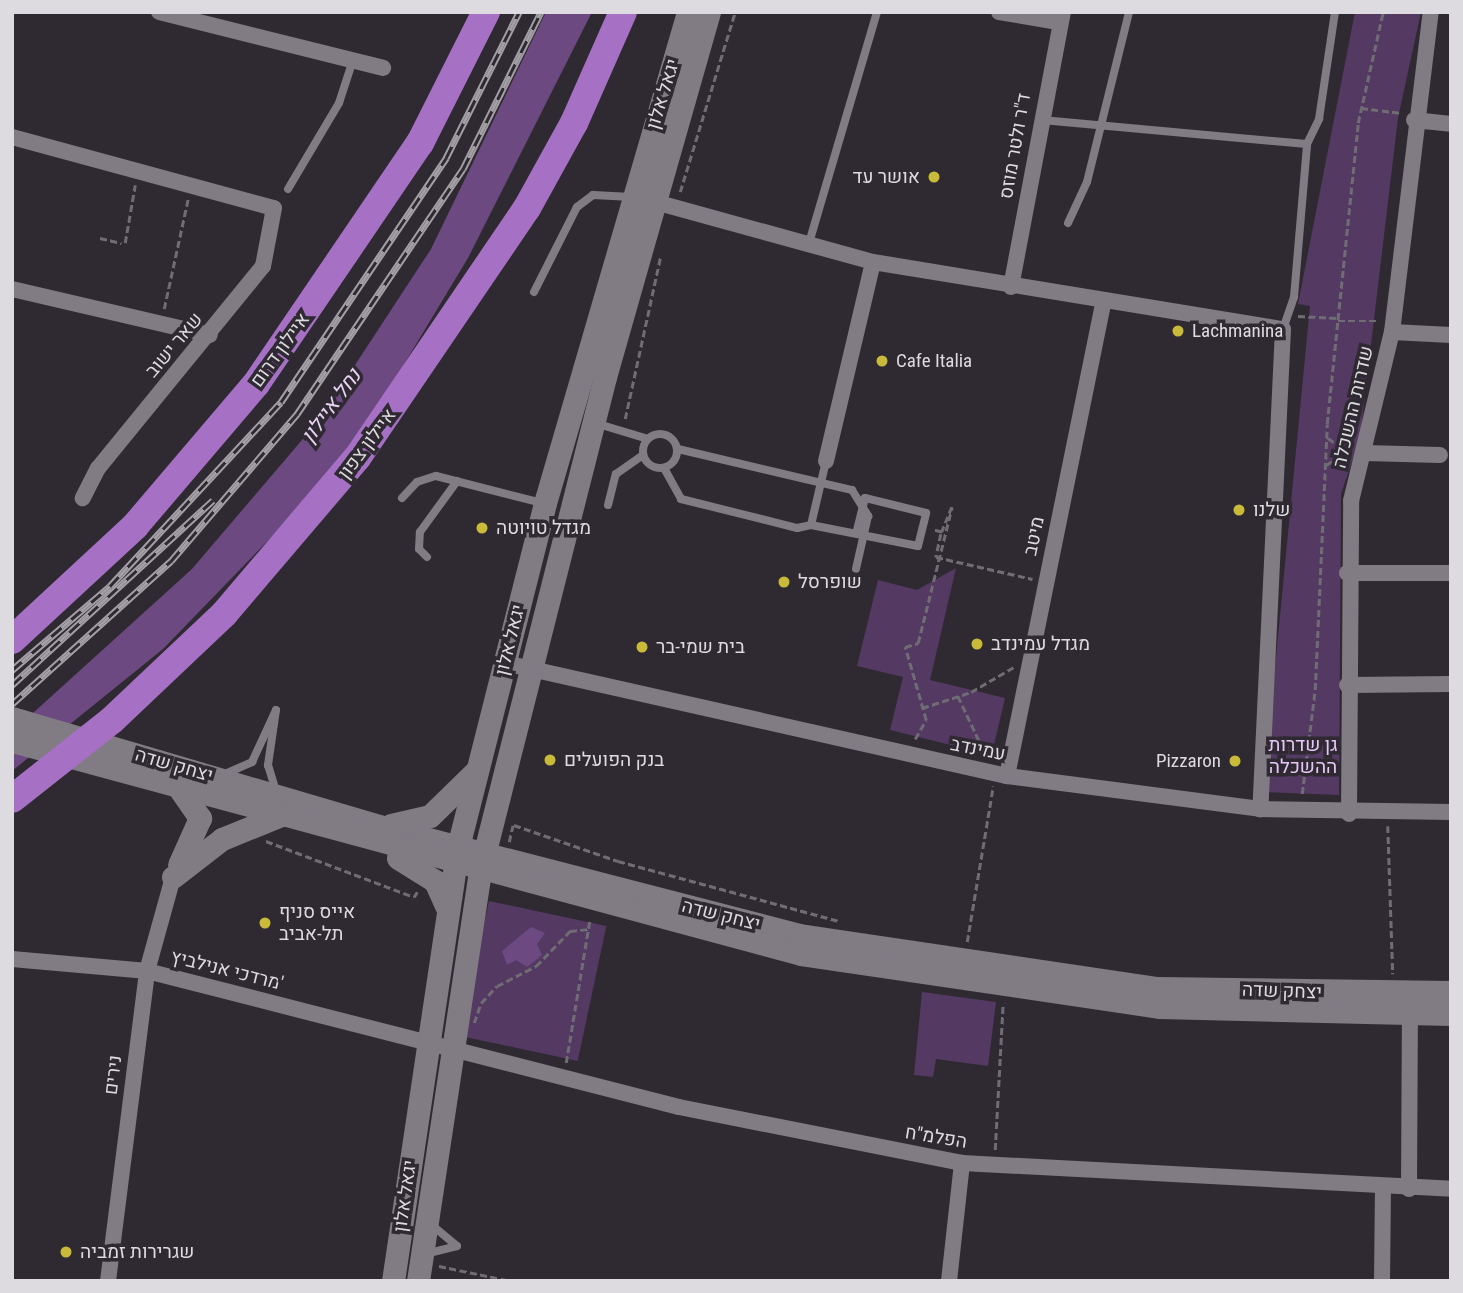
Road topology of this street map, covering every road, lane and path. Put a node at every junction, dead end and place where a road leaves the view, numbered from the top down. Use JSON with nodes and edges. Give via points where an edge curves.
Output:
{"nodes":[{"id":1,"x":159,"y":12,"type":"edge"},
{"id":2,"x":486,"y":12,"type":"edge"},
{"id":3,"x":623,"y":12,"type":"edge"},
{"id":4,"x":688,"y":12,"type":"edge"},
{"id":5,"x":709,"y":12,"type":"edge"},
{"id":6,"x":877,"y":12,"type":"edge"},
{"id":7,"x":999,"y":12,"type":"edge"},
{"id":8,"x":1129,"y":12,"type":"edge"},
{"id":9,"x":1335,"y":12,"type":"edge"},
{"id":10,"x":1383,"y":12,"type":"edge"},
{"id":11,"x":1432,"y":12,"type":"edge"},
{"id":12,"x":1061,"y":17,"type":"edge"},
{"id":13,"x":353,"y":60,"type":"junction"},
{"id":14,"x":383,"y":68,"type":"dead end"},
{"id":15,"x":1361,"y":108,"type":"junction"},
{"id":16,"x":1415,"y":117,"type":"junction"},
{"id":17,"x":1040,"y":120,"type":"junction"},
{"id":18,"x":1100,"y":120,"type":"junction"},
{"id":19,"x":1451,"y":124,"type":"edge"},
{"id":20,"x":12,"y":138,"type":"edge"},
{"id":21,"x":1307,"y":144,"type":"junction"},
{"id":22,"x":138,"y":171,"type":"junction"},
{"id":23,"x":191,"y":185,"type":"junction"},
{"id":24,"x":288,"y":189,"type":"dead end"},
{"id":25,"x":642,"y":199,"type":"junction"},
{"id":26,"x":1068,"y":223,"type":"dead end"},
{"id":27,"x":100,"y":238,"type":"dead end"},
{"id":28,"x":808,"y":243,"type":"junction"},
{"id":29,"x":873,"y":262,"type":"junction"},
{"id":30,"x":1011,"y":287,"type":"junction"},
{"id":31,"x":12,"y":289,"type":"edge"},
{"id":32,"x":534,"y":292,"type":"dead end"},
{"id":33,"x":1103,"y":304,"type":"junction"},
{"id":34,"x":1338,"y":320,"type":"junction"},
{"id":35,"x":1286,"y":322,"type":"junction"},
{"id":36,"x":160,"y":324,"type":"junction"},
{"id":37,"x":1393,"y":326,"type":"junction"},
{"id":38,"x":210,"y":335,"type":"junction"},
{"id":39,"x":1451,"y":335,"type":"edge"},
{"id":40,"x":593,"y":422,"type":"junction"},
{"id":41,"x":1327,"y":437,"type":"junction"},
{"id":42,"x":648,"y":439,"type":"junction"},
{"id":43,"x":678,"y":449,"type":"junction"},
{"id":44,"x":1365,"y":453,"type":"junction"},
{"id":45,"x":643,"y":455,"type":"junction"},
{"id":46,"x":1440,"y":455,"type":"dead end"},
{"id":47,"x":826,"y":461,"type":"joint"},
{"id":48,"x":1326,"y":465,"type":"junction"},
{"id":49,"x":664,"y":468,"type":"junction"},
{"id":50,"x":457,"y":481,"type":"junction"},
{"id":51,"x":83,"y":498,"type":"dead end"},
{"id":52,"x":402,"y":498,"type":"dead end"},
{"id":53,"x":545,"y":503,"type":"junction"},
{"id":54,"x":608,"y":505,"type":"dead end"},
{"id":55,"x":811,"y":525,"type":"junction"},
{"id":56,"x":922,"y":528,"type":"junction"},
{"id":57,"x":857,"y":529,"type":"junction"},
{"id":58,"x":942,"y":533,"type":"junction"},
{"id":59,"x":428,"y":557,"type":"dead end"},
{"id":60,"x":941,"y":558,"type":"junction"},
{"id":61,"x":856,"y":569,"type":"dead end"},
{"id":62,"x":1347,"y":573,"type":"junction"},
{"id":63,"x":1451,"y":573,"type":"edge"},
{"id":64,"x":1046,"y":583,"type":"junction"},
{"id":65,"x":12,"y":640,"type":"edge"},
{"id":66,"x":1031,"y":656,"type":"junction"},
{"id":67,"x":505,"y":663,"type":"junction"},
{"id":68,"x":529,"y":670,"type":"junction"},
{"id":69,"x":1451,"y":684,"type":"edge"},
{"id":70,"x":1347,"y":685,"type":"junction"},
{"id":71,"x":958,"y":696,"type":"junction"},
{"id":72,"x":922,"y":708,"type":"junction"},
{"id":73,"x":12,"y":718,"type":"edge"},
{"id":74,"x":12,"y":741,"type":"edge"},
{"id":75,"x":914,"y":742,"type":"dead end"},
{"id":76,"x":478,"y":768,"type":"junction"},
{"id":77,"x":202,"y":774,"type":"junction"},
{"id":78,"x":1001,"y":775,"type":"junction"},
{"id":79,"x":179,"y":788,"type":"junction"},
{"id":80,"x":12,"y":799,"type":"edge"},
{"id":81,"x":281,"y":807,"type":"junction"},
{"id":82,"x":1260,"y":810,"type":"junction"},
{"id":83,"x":1451,"y":811,"type":"edge"},
{"id":84,"x":1300,"y":812,"type":"junction"},
{"id":85,"x":1387,"y":813,"type":"junction"},
{"id":86,"x":1349,"y":814,"type":"junction"},
{"id":87,"x":513,"y":825,"type":"dead end"},
{"id":88,"x":378,"y":826,"type":"junction"},
{"id":89,"x":344,"y":835,"type":"junction"},
{"id":90,"x":253,"y":836,"type":"dead end"},
{"id":91,"x":456,"y":856,"type":"junction"},
{"id":92,"x":482,"y":863,"type":"junction"},
{"id":93,"x":173,"y":877,"type":"junction"},
{"id":94,"x":414,"y":897,"type":"dead end"},
{"id":95,"x":446,"y":906,"type":"junction"},
{"id":96,"x":591,"y":914,"type":"dead end"},
{"id":97,"x":843,"y":922,"type":"dead end"},
{"id":98,"x":588,"y":929,"type":"junction"},
{"id":99,"x":955,"y":945,"type":"dead end"},
{"id":100,"x":967,"y":947,"type":"junction"},
{"id":101,"x":980,"y":949,"type":"dead end"},
{"id":102,"x":12,"y":959,"type":"edge"},
{"id":103,"x":146,"y":971,"type":"junction"},
{"id":104,"x":1005,"y":984,"type":"junction"},
{"id":105,"x":1451,"y":992,"type":"edge"},
{"id":106,"x":1394,"y":995,"type":"junction"},
{"id":107,"x":1451,"y":1014,"type":"edge"},
{"id":108,"x":1410,"y":1017,"type":"junction"},
{"id":109,"x":452,"y":1038,"type":"junction"},
{"id":110,"x":428,"y":1043,"type":"junction"},
{"id":111,"x":564,"y":1077,"type":"junction"},
{"id":112,"x":962,"y":1163,"type":"junction"},
{"id":113,"x":993,"y":1167,"type":"junction"},
{"id":114,"x":1383,"y":1189,"type":"junction"},
{"id":115,"x":1409,"y":1189,"type":"junction"},
{"id":116,"x":1451,"y":1189,"type":"edge"},
{"id":117,"x":428,"y":1220,"type":"junction"},
{"id":118,"x":420,"y":1266,"type":"edge"},
{"id":119,"x":108,"y":1281,"type":"edge"},
{"id":120,"x":393,"y":1281,"type":"edge"},
{"id":121,"x":511,"y":1281,"type":"edge"},
{"id":122,"x":949,"y":1281,"type":"edge"},
{"id":123,"x":1382,"y":1281,"type":"edge"}],
"edges":[{"from":1,"to":13,"type":"street"},
{"from":2,"to":65,"type":"highway","name":"איילון דרום","via":[[420,143],[257,384],[135,526]]},
{"from":3,"to":80,"type":"highway","name":"איילון צפון","via":[[574,123],[527,208],[357,458],[224,614],[112,720]]},
{"from":4,"to":25,"type":"street","name":"יגאל אלון"},
{"from":5,"to":25,"type":"street","name":"יגאל אלון"},
{"from":6,"to":28,"type":"lane"},
{"from":7,"to":12,"type":"street"},
{"from":8,"to":18,"type":"lane"},
{"from":9,"to":21,"type":"lane","via":[[1319,119]]},
{"from":10,"to":15,"type":"path","name":"שדרות ההשכלה"},
{"from":11,"to":16,"type":"street","name":"שדרות ההשכלה"},
{"from":12,"to":17,"type":"street","name":"ד\"ר ולטר מוזס"},
{"from":13,"to":14,"type":"street"},
{"from":13,"to":24,"type":"lane","via":[[339,103]]},
{"from":15,"to":16,"type":"path"},
{"from":15,"to":34,"type":"path","name":"שדרות ההשכלה"},
{"from":16,"to":19,"type":"street"},
{"from":16,"to":37,"type":"street","name":"שדרות ההשכלה"},
{"from":17,"to":18,"type":"lane"},
{"from":17,"to":30,"type":"street","name":"ד\"ר ולטר מוזס"},
{"from":18,"to":21,"type":"lane"},
{"from":18,"to":26,"type":"lane","via":[[1087,182]]},
{"from":20,"to":22,"type":"street"},
{"from":21,"to":35,"type":"lane","via":[[1304,215]]},
{"from":22,"to":23,"type":"street"},
{"from":22,"to":27,"type":"path","via":[[123,243]]},
{"from":23,"to":36,"type":"path"},
{"from":23,"to":38,"type":"street","name":"שאר ישוב","via":[[274,208],[263,265]]},
{"from":25,"to":28,"type":"street"},
{"from":25,"to":32,"type":"lane","via":[[584,199]]},
{"from":25,"to":40,"type":"street","name":"יגאל אלון"},
{"from":25,"to":53,"type":"street","name":"יגאל אלון"},
{"from":28,"to":29,"type":"street"},
{"from":29,"to":30,"type":"street"},
{"from":29,"to":47,"type":"street"},
{"from":30,"to":33,"type":"street"},
{"from":31,"to":36,"type":"street"},
{"from":33,"to":35,"type":"street"},
{"from":33,"to":64,"type":"street","name":"מיטב"},
{"from":34,"to":35,"type":"path"},
{"from":34,"to":37,"type":"path"},
{"from":34,"to":41,"type":"path","name":"שדרות ההשכלה"},
{"from":35,"to":82,"type":"street"},
{"from":36,"to":38,"type":"street"},
{"from":37,"to":39,"type":"street"},
{"from":37,"to":44,"type":"street","name":"שדרות ההשכלה"},
{"from":38,"to":51,"type":"street","name":"שאר ישוב","via":[[97,468]]},
{"from":40,"to":42,"type":"lane"},
{"from":40,"to":68,"type":"street","name":"יגאל אלון"},
{"from":41,"to":48,"type":"path","name":"שדרות ההשכלה"},
{"from":41,"to":48,"type":"path","via":[[1348,452]]},
{"from":42,"to":43,"type":"lane","via":[[668,436]]},
{"from":42,"to":45,"type":"lane"},
{"from":43,"to":49,"type":"lane"},
{"from":43,"to":61,"type":"lane","via":[[843,485],[861,498],[868,516]]},
{"from":44,"to":46,"type":"street"},
{"from":44,"to":62,"type":"street","name":"שדרות ההשכלה","via":[[1351,502]]},
{"from":45,"to":49,"type":"lane","via":[[649,464]]},
{"from":45,"to":54,"type":"lane","via":[[617,474]]},
{"from":47,"to":55,"type":"lane"},
{"from":48,"to":84,"type":"path","name":"שדרות ההשכלה","via":[[1315,690]]},
{"from":49,"to":55,"type":"lane","via":[[681,499],[797,528]]},
{"from":50,"to":52,"type":"lane","via":[[426,477]]},
{"from":50,"to":53,"type":"lane"},
{"from":50,"to":59,"type":"lane","via":[[420,532],[419,549]]},
{"from":53,"to":67,"type":"street","name":"יגאל אלון"},
{"from":55,"to":57,"type":"lane"},
{"from":56,"to":57,"type":"lane","via":[[918,546]]},
{"from":56,"to":57,"type":"lane","via":[[926,513],[865,498]]},
{"from":56,"to":58,"type":"path"},
{"from":58,"to":60,"type":"path"},
{"from":58,"to":60,"type":"path","via":[[952,507]]},
{"from":60,"to":64,"type":"path"},
{"from":60,"to":72,"type":"path","via":[[918,643],[905,647]]},
{"from":62,"to":63,"type":"street"},
{"from":62,"to":70,"type":"street","name":"שדרות ההשכלה"},
{"from":64,"to":66,"type":"street","name":"מיטב"},
{"from":66,"to":71,"type":"path"},
{"from":66,"to":78,"type":"street","name":"מיטב"},
{"from":67,"to":68,"type":"street","name":"עמינדב"},
{"from":67,"to":76,"type":"street","name":"יגאל אלון"},
{"from":68,"to":78,"type":"street","name":"עמינדב"},
{"from":68,"to":92,"type":"street","name":"יגאל אלון"},
{"from":69,"to":70,"type":"street"},
{"from":70,"to":86,"type":"street","name":"שדרות ההשכלה"},
{"from":71,"to":72,"type":"path"},
{"from":71,"to":78,"type":"path"},
{"from":72,"to":75,"type":"path","via":[[926,720]]},
{"from":73,"to":77,"type":"street","name":"יצחק שדה"},
{"from":74,"to":79,"type":"street","name":"יצחק שדה"},
{"from":76,"to":88,"type":"street","via":[[430,816]]},
{"from":76,"to":91,"type":"street","name":"יגאל אלון"},
{"from":77,"to":81,"type":"street","name":"יצחק שדה"},
{"from":77,"to":81,"type":"lane","via":[[234,772],[252,762],[276,710],[268,765]]},
{"from":78,"to":82,"type":"street","name":"עמינדב"},
{"from":78,"to":100,"type":"path"},
{"from":79,"to":81,"type":"street","name":"יצחק שדה"},
{"from":79,"to":93,"type":"street","via":[[200,818]]},
{"from":81,"to":88,"type":"street","name":"יצחק שדה"},
{"from":81,"to":89,"type":"street","name":"יצחק שדה"},
{"from":81,"to":93,"type":"street","via":[[222,839]]},
{"from":82,"to":84,"type":"street","name":"עמינדב"},
{"from":83,"to":85,"type":"street","name":"עמינדב"},
{"from":84,"to":86,"type":"street","name":"עמינדב"},
{"from":85,"to":86,"type":"street","name":"עמינדב"},
{"from":85,"to":106,"type":"path"},
{"from":87,"to":97,"type":"path","name":"יצחק שדה","via":[[618,862]]},
{"from":88,"to":91,"type":"street","name":"יצחק שדה"},
{"from":89,"to":91,"type":"street","name":"יצחק שדה"},
{"from":89,"to":95,"type":"street","via":[[429,876]]},
{"from":90,"to":94,"type":"path"},
{"from":91,"to":92,"type":"street","name":"יצחק שדה"},
{"from":91,"to":95,"type":"street","name":"יגאל אלון"},
{"from":92,"to":104,"type":"street","name":"יצחק שדה","via":[[801,954]]},
{"from":92,"to":106,"type":"street","name":"יצחק שדה","via":[[798,935],[1157,988]]},
{"from":92,"to":109,"type":"street","name":"יגאל אלון"},
{"from":93,"to":103,"type":"street","name":"נירים"},
{"from":95,"to":110,"type":"street","name":"יגאל אלון"},
{"from":96,"to":98,"type":"path"},
{"from":98,"to":109,"type":"path","via":[[570,931],[536,966],[497,986],[481,1003],[479,1022]]},
{"from":98,"to":111,"type":"path"},
{"from":99,"to":100,"type":"path"},
{"from":100,"to":101,"type":"path"},
{"from":102,"to":103,"type":"street","name":"מרדכי אנילביץ'"},
{"from":103,"to":110,"type":"street","name":"מרדכי אנילביץ'"},
{"from":103,"to":119,"type":"street","name":"נירים"},
{"from":104,"to":108,"type":"street","name":"יצחק שדה","via":[[1160,1007]]},
{"from":104,"to":113,"type":"path","via":[[994,1074],[1003,1075]]},
{"from":105,"to":106,"type":"street","name":"יצחק שדה"},
{"from":107,"to":108,"type":"street","name":"יצחק שדה"},
{"from":108,"to":115,"type":"street"},
{"from":109,"to":110,"type":"street","name":"הפלמ\"ח"},
{"from":109,"to":111,"type":"street","name":"הפלמ\"ח"},
{"from":109,"to":117,"type":"street","name":"יגאל אלון"},
{"from":110,"to":120,"type":"street","name":"יגאל אלון"},
{"from":111,"to":112,"type":"street","name":"הפלמ\"ח","via":[[834,1143]]},
{"from":112,"to":113,"type":"street","name":"הפלמ\"ח"},
{"from":112,"to":122,"type":"street"},
{"from":113,"to":114,"type":"street","name":"הפלמ\"ח"},
{"from":114,"to":115,"type":"street","name":"הפלמ\"ח"},
{"from":114,"to":123,"type":"street"},
{"from":115,"to":116,"type":"street","name":"הפלמ\"ח"},
{"from":117,"to":118,"type":"street","name":"יגאל אלון"},
{"from":117,"to":118,"type":"lane","via":[[457,1246]]},
{"from":118,"to":121,"type":"path"}]}
